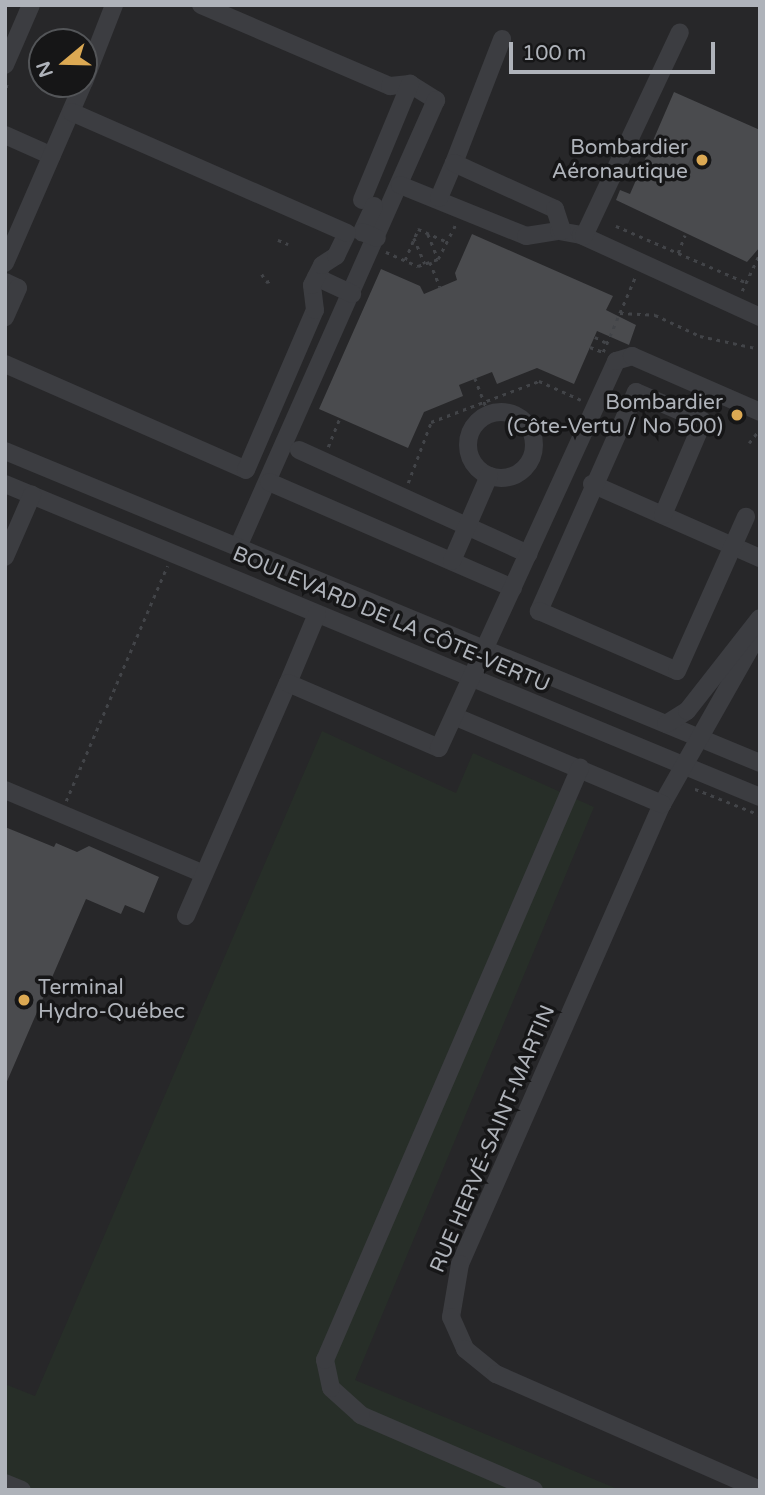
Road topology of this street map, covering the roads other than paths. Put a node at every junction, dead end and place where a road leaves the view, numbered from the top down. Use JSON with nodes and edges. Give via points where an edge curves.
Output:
{"nodes":[{"id":1,"x":31,"y":5,"type":"edge"},
{"id":2,"x":116,"y":5,"type":"edge"},
{"id":3,"x":201,"y":5,"type":"edge"},
{"id":4,"x":680,"y":32,"type":"dead end"},
{"id":5,"x":502,"y":39,"type":"dead end"},
{"id":6,"x":98,"y":48,"type":"edge"},
{"id":7,"x":5,"y":65,"type":"edge"},
{"id":8,"x":410,"y":84,"type":"junction"},
{"id":9,"x":77,"y":98,"type":"edge"},
{"id":10,"x":71,"y":111,"type":"junction"},
{"id":11,"x":5,"y":135,"type":"edge"},
{"id":12,"x":52,"y":156,"type":"junction"},
{"id":13,"x":454,"y":163,"type":"junction"},
{"id":14,"x":400,"y":185,"type":"junction"},
{"id":15,"x":439,"y":198,"type":"junction"},
{"id":16,"x":562,"y":231,"type":"junction"},
{"id":17,"x":584,"y":236,"type":"junction"},
{"id":18,"x":380,"y":244,"type":"junction"},
{"id":19,"x":5,"y":263,"type":"edge"},
{"id":20,"x":318,"y":273,"type":"junction"},
{"id":21,"x":5,"y":282,"type":"edge"},
{"id":22,"x":354,"y":290,"type":"junction"},
{"id":23,"x":5,"y":317,"type":"edge"},
{"id":24,"x":760,"y":317,"type":"edge"},
{"id":25,"x":5,"y":363,"type":"edge"},
{"id":26,"x":760,"y":412,"type":"edge"},
{"id":27,"x":299,"y":450,"type":"dead end"},
{"id":28,"x":5,"y":452,"type":"edge"},
{"id":29,"x":489,"y":476,"type":"junction"},
{"id":30,"x":269,"y":482,"type":"junction"},
{"id":31,"x":5,"y":484,"type":"edge"},
{"id":32,"x":592,"y":484,"type":"junction"},
{"id":33,"x":32,"y":495,"type":"junction"},
{"id":34,"x":663,"y":515,"type":"junction"},
{"id":35,"x":746,"y":516,"type":"dead end"},
{"id":36,"x":467,"y":526,"type":"junction"},
{"id":37,"x":733,"y":546,"type":"junction"},
{"id":38,"x":238,"y":547,"type":"junction"},
{"id":39,"x":528,"y":554,"type":"junction"},
{"id":40,"x":5,"y":557,"type":"edge"},
{"id":41,"x":760,"y":558,"type":"edge"},
{"id":42,"x":452,"y":561,"type":"junction"},
{"id":43,"x":513,"y":588,"type":"junction"},
{"id":44,"x":317,"y":614,"type":"junction"},
{"id":45,"x":760,"y":618,"type":"edge"},
{"id":46,"x":760,"y":631,"type":"edge"},
{"id":47,"x":485,"y":649,"type":"junction"},
{"id":48,"x":474,"y":679,"type":"junction"},
{"id":49,"x":288,"y":683,"type":"junction"},
{"id":50,"x":456,"y":717,"type":"junction"},
{"id":51,"x":666,"y":724,"type":"junction"},
{"id":52,"x":702,"y":739,"type":"junction"},
{"id":53,"x":760,"y":763,"type":"edge"},
{"id":54,"x":686,"y":767,"type":"junction"},
{"id":55,"x":580,"y":768,"type":"junction"},
{"id":56,"x":5,"y":790,"type":"edge"},
{"id":57,"x":760,"y":797,"type":"edge"},
{"id":58,"x":663,"y":804,"type":"junction"},
{"id":59,"x":204,"y":874,"type":"junction"},
{"id":60,"x":186,"y":916,"type":"dead end"},
{"id":61,"x":5,"y":1483,"type":"edge"},
{"id":62,"x":22,"y":1490,"type":"edge"},
{"id":63,"x":534,"y":1490,"type":"edge"},
{"id":64,"x":760,"y":1490,"type":"edge"}],
"edges":[{"from":1,"to":7,"type":"street"},
{"from":2,"to":6,"type":"street"},
{"from":3,"to":8,"type":"street","via":[[390,86]]},
{"from":4,"to":17,"type":"street"},
{"from":5,"to":13,"type":"street"},
{"from":8,"to":14,"type":"street","via":[[432,94],[436,104]]},
{"from":8,"to":18,"type":"street","via":[[362,232]]},
{"from":9,"to":10,"type":"street"},
{"from":10,"to":12,"type":"street"},
{"from":10,"to":20,"type":"street","via":[[346,233],[336,256]]},
{"from":11,"to":12,"type":"street"},
{"from":12,"to":19,"type":"street"},
{"from":13,"to":15,"type":"street"},
{"from":13,"to":16,"type":"street","via":[[555,209]]},
{"from":14,"to":15,"type":"street"},
{"from":14,"to":18,"type":"street"},
{"from":15,"to":16,"type":"street","via":[[526,236]]},
{"from":16,"to":17,"type":"street"},
{"from":17,"to":24,"type":"street"},
{"from":18,"to":22,"type":"street"},
{"from":20,"to":22,"type":"street"},
{"from":20,"to":25,"type":"street","via":[[311,289],[315,310],[246,470]]},
{"from":21,"to":23,"type":"street","via":[[18,288]]},
{"from":22,"to":30,"type":"street"},
{"from":26,"to":39,"type":"street","via":[[632,356],[616,361]]},
{"from":27,"to":36,"type":"street"},
{"from":28,"to":38,"type":"street","name":"BOULEVARD DE LA CÔTE-VERTU"},
{"from":29,"to":29,"type":"street","via":[[472,461],[469,440],[487,408],[520,418],[534,445],[520,473]]},
{"from":29,"to":36,"type":"street"},
{"from":30,"to":38,"type":"street"},
{"from":30,"to":42,"type":"street"},
{"from":31,"to":33,"type":"street","name":"BOULEVARD DE LA CÔTE-VERTU"},
{"from":32,"to":34,"type":"street"},
{"from":32,"to":34,"type":"street","via":[[636,391],[703,421]]},
{"from":32,"to":37,"type":"street","via":[[539,611],[677,671]]},
{"from":33,"to":40,"type":"street"},
{"from":33,"to":44,"type":"street","name":"BOULEVARD DE LA CÔTE-VERTU"},
{"from":34,"to":37,"type":"street"},
{"from":35,"to":37,"type":"street"},
{"from":36,"to":39,"type":"street"},
{"from":36,"to":42,"type":"street"},
{"from":37,"to":41,"type":"street"},
{"from":38,"to":47,"type":"street","name":"BOULEVARD DE LA CÔTE-VERTU"},
{"from":39,"to":43,"type":"street"},
{"from":42,"to":43,"type":"street"},
{"from":43,"to":47,"type":"street"},
{"from":44,"to":48,"type":"street","name":"BOULEVARD DE LA CÔTE-VERTU"},
{"from":44,"to":49,"type":"street"},
{"from":45,"to":51,"type":"street","via":[[687,710]]},
{"from":46,"to":52,"type":"street","name":"RUE HERVÉ-SAINT-MARTIN"},
{"from":47,"to":48,"type":"street"},
{"from":47,"to":51,"type":"street","name":"BOULEVARD DE LA CÔTE-VERTU"},
{"from":48,"to":50,"type":"street"},
{"from":48,"to":54,"type":"street","name":"BOULEVARD DE LA CÔTE-VERTU"},
{"from":49,"to":50,"type":"street","via":[[439,748]]},
{"from":49,"to":59,"type":"street"},
{"from":50,"to":55,"type":"street"},
{"from":51,"to":52,"type":"street","name":"BOULEVARD DE LA CÔTE-VERTU"},
{"from":52,"to":53,"type":"street","name":"BOULEVARD DE LA CÔTE-VERTU"},
{"from":52,"to":54,"type":"street","name":"RUE HERVÉ-SAINT-MARTIN"},
{"from":54,"to":57,"type":"street","name":"BOULEVARD DE LA CÔTE-VERTU"},
{"from":54,"to":58,"type":"street","name":"RUE HERVÉ-SAINT-MARTIN"},
{"from":55,"to":58,"type":"street"},
{"from":55,"to":63,"type":"street","via":[[325,1360],[331,1388],[361,1415]]},
{"from":56,"to":59,"type":"street"},
{"from":58,"to":64,"type":"street","name":"RUE HERVÉ-SAINT-MARTIN","via":[[460,1264],[451,1317],[466,1349],[496,1374]]},
{"from":59,"to":60,"type":"street"},
{"from":61,"to":62,"type":"street"}]}
